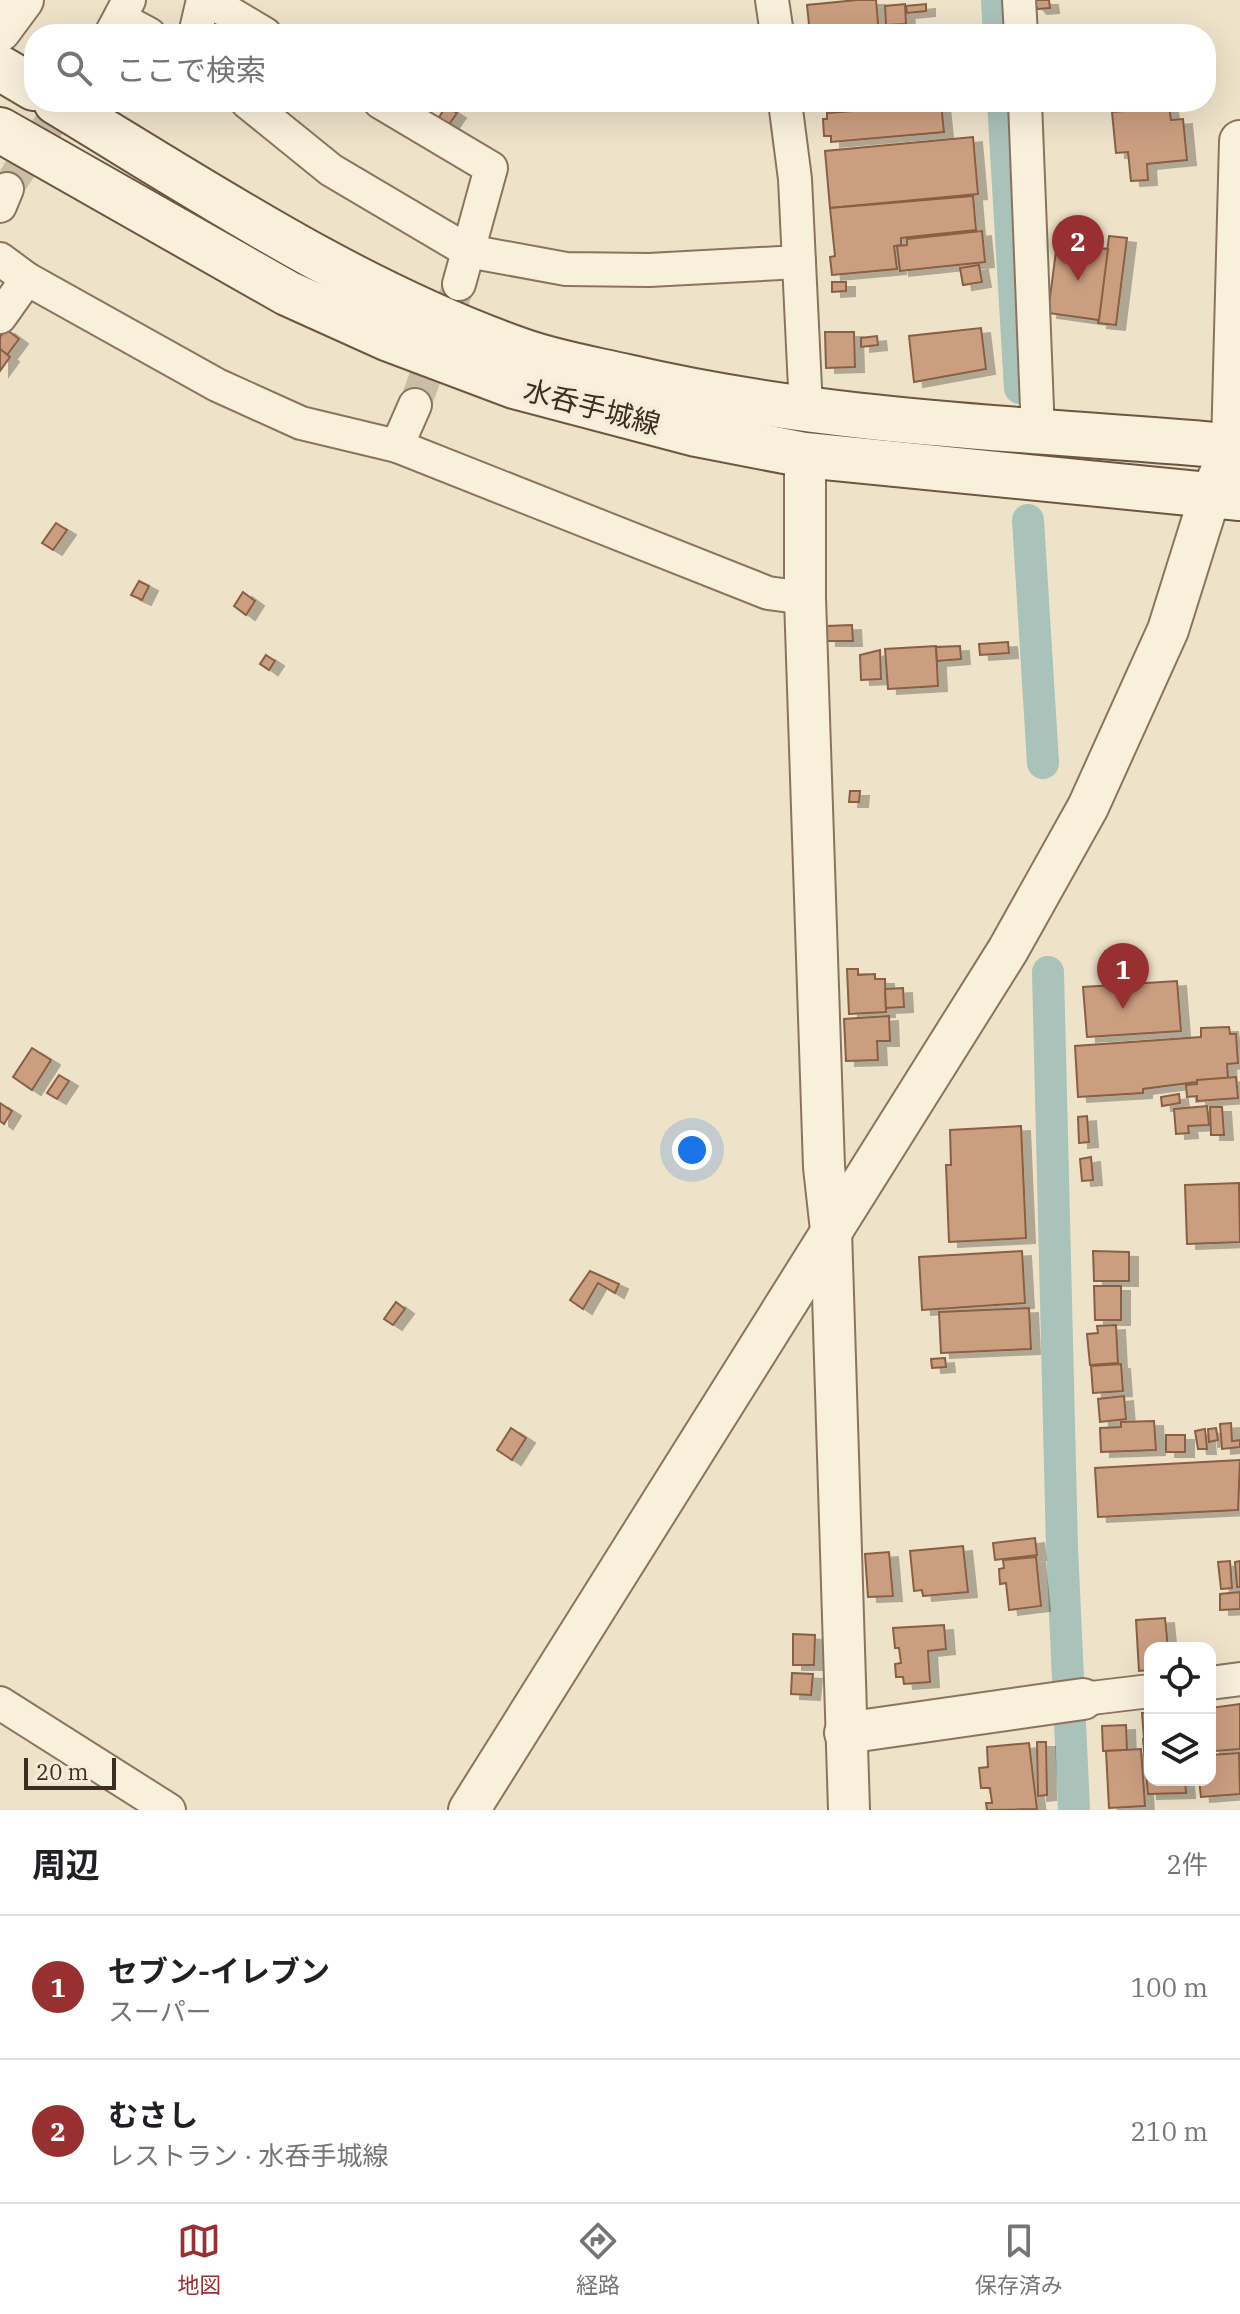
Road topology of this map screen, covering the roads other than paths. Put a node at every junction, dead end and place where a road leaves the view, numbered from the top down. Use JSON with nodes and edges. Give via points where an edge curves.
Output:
{"nodes":[{"id":1,"x":23,"y":0,"type":"edge"},
{"id":2,"x":205,"y":0,"type":"edge"},
{"id":3,"x":772,"y":0,"type":"edge"},
{"id":4,"x":1019,"y":0,"type":"edge"},
{"id":5,"x":198,"y":24,"type":"edge"},
{"id":6,"x":247,"y":24,"type":"edge"},
{"id":7,"x":776,"y":24,"type":"edge"},
{"id":8,"x":1020,"y":24,"type":"edge"},
{"id":9,"x":0,"y":31,"type":"edge"},
{"id":10,"x":0,"y":68,"type":"edge"},
{"id":11,"x":24,"y":82,"type":"edge"},
{"id":12,"x":72,"y":112,"type":"edge"},
{"id":13,"x":259,"y":112,"type":"edge"},
{"id":14,"x":397,"y":112,"type":"edge"},
{"id":15,"x":786,"y":112,"type":"edge"},
{"id":16,"x":1025,"y":112,"type":"edge"},
{"id":17,"x":0,"y":130,"type":"edge"},
{"id":18,"x":1240,"y":141,"type":"edge"},
{"id":19,"x":468,"y":251,"type":"junction"},
{"id":20,"x":0,"y":259,"type":"edge"},
{"id":21,"x":799,"y":262,"type":"junction"},
{"id":22,"x":27,"y":279,"type":"junction"},
{"id":23,"x":459,"y":284,"type":"tunnel mouth"},
{"id":24,"x":0,"y":317,"type":"edge"},
{"id":25,"x":415,"y":405,"type":"tunnel mouth"},
{"id":26,"x":806,"y":409,"type":"junction"},
{"id":27,"x":1038,"y":434,"type":"junction"},
{"id":28,"x":397,"y":446,"type":"junction"},
{"id":29,"x":805,"y":455,"type":"junction"},
{"id":30,"x":1232,"y":472,"type":"edge"},
{"id":31,"x":805,"y":598,"type":"junction"},
{"id":32,"x":831,"y":1230,"type":"junction"},
{"id":33,"x":1240,"y":1679,"type":"edge"},
{"id":34,"x":1216,"y":1682,"type":"edge"},
{"id":35,"x":1144,"y":1692,"type":"edge"},
{"id":36,"x":1071,"y":1701,"type":"joint"},
{"id":37,"x":0,"y":1703,"type":"edge"},
{"id":38,"x":845,"y":1733,"type":"junction"},
{"id":39,"x":169,"y":1810,"type":"edge"},
{"id":40,"x":469,"y":1810,"type":"edge"},
{"id":41,"x":849,"y":1810,"type":"edge"}],
"edges":[{"from":1,"to":9,"type":"street"},
{"from":2,"to":5,"type":"street"},
{"from":2,"to":6,"type":"street"},
{"from":3,"to":7,"type":"street"},
{"from":4,"to":8,"type":"street"},
{"from":10,"to":11,"type":"main road"},
{"from":12,"to":26,"type":"main road","name":"水呑手城線","via":[[312,258],[410,307],[525,353],[710,396]]},
{"from":13,"to":19,"type":"street","via":[[331,170]]},
{"from":14,"to":19,"type":"street","via":[[491,168]]},
{"from":15,"to":21,"type":"street"},
{"from":16,"to":27,"type":"street"},
{"from":17,"to":29,"type":"main road","name":"水呑手城線","via":[[287,293],[389,339],[514,386],[696,434]]},
{"from":18,"to":30,"type":"street"},
{"from":19,"to":21,"type":"street","via":[[566,269]]},
{"from":19,"to":23,"type":"street"},
{"from":20,"to":22,"type":"street"},
{"from":21,"to":26,"type":"street"},
{"from":22,"to":24,"type":"street"},
{"from":22,"to":28,"type":"street","via":[[217,385],[301,423]]},
{"from":25,"to":28,"type":"street"},
{"from":26,"to":27,"type":"main road","name":"水呑手城線"},
{"from":27,"to":30,"type":"main road","name":"水呑手城線"},
{"from":28,"to":31,"type":"street","via":[[768,593]]},
{"from":29,"to":30,"type":"main road","name":"水呑手城線"},
{"from":29,"to":31,"type":"street"},
{"from":30,"to":32,"type":"street","via":[[1088,807],[1008,950]]},
{"from":31,"to":32,"type":"street","via":[[824,1167]]},
{"from":32,"to":38,"type":"street"},
{"from":32,"to":40,"type":"street"},
{"from":33,"to":34,"type":"street"},
{"from":35,"to":36,"type":"street"},
{"from":36,"to":38,"type":"street"},
{"from":37,"to":39,"type":"street"},
{"from":38,"to":41,"type":"street"}]}
